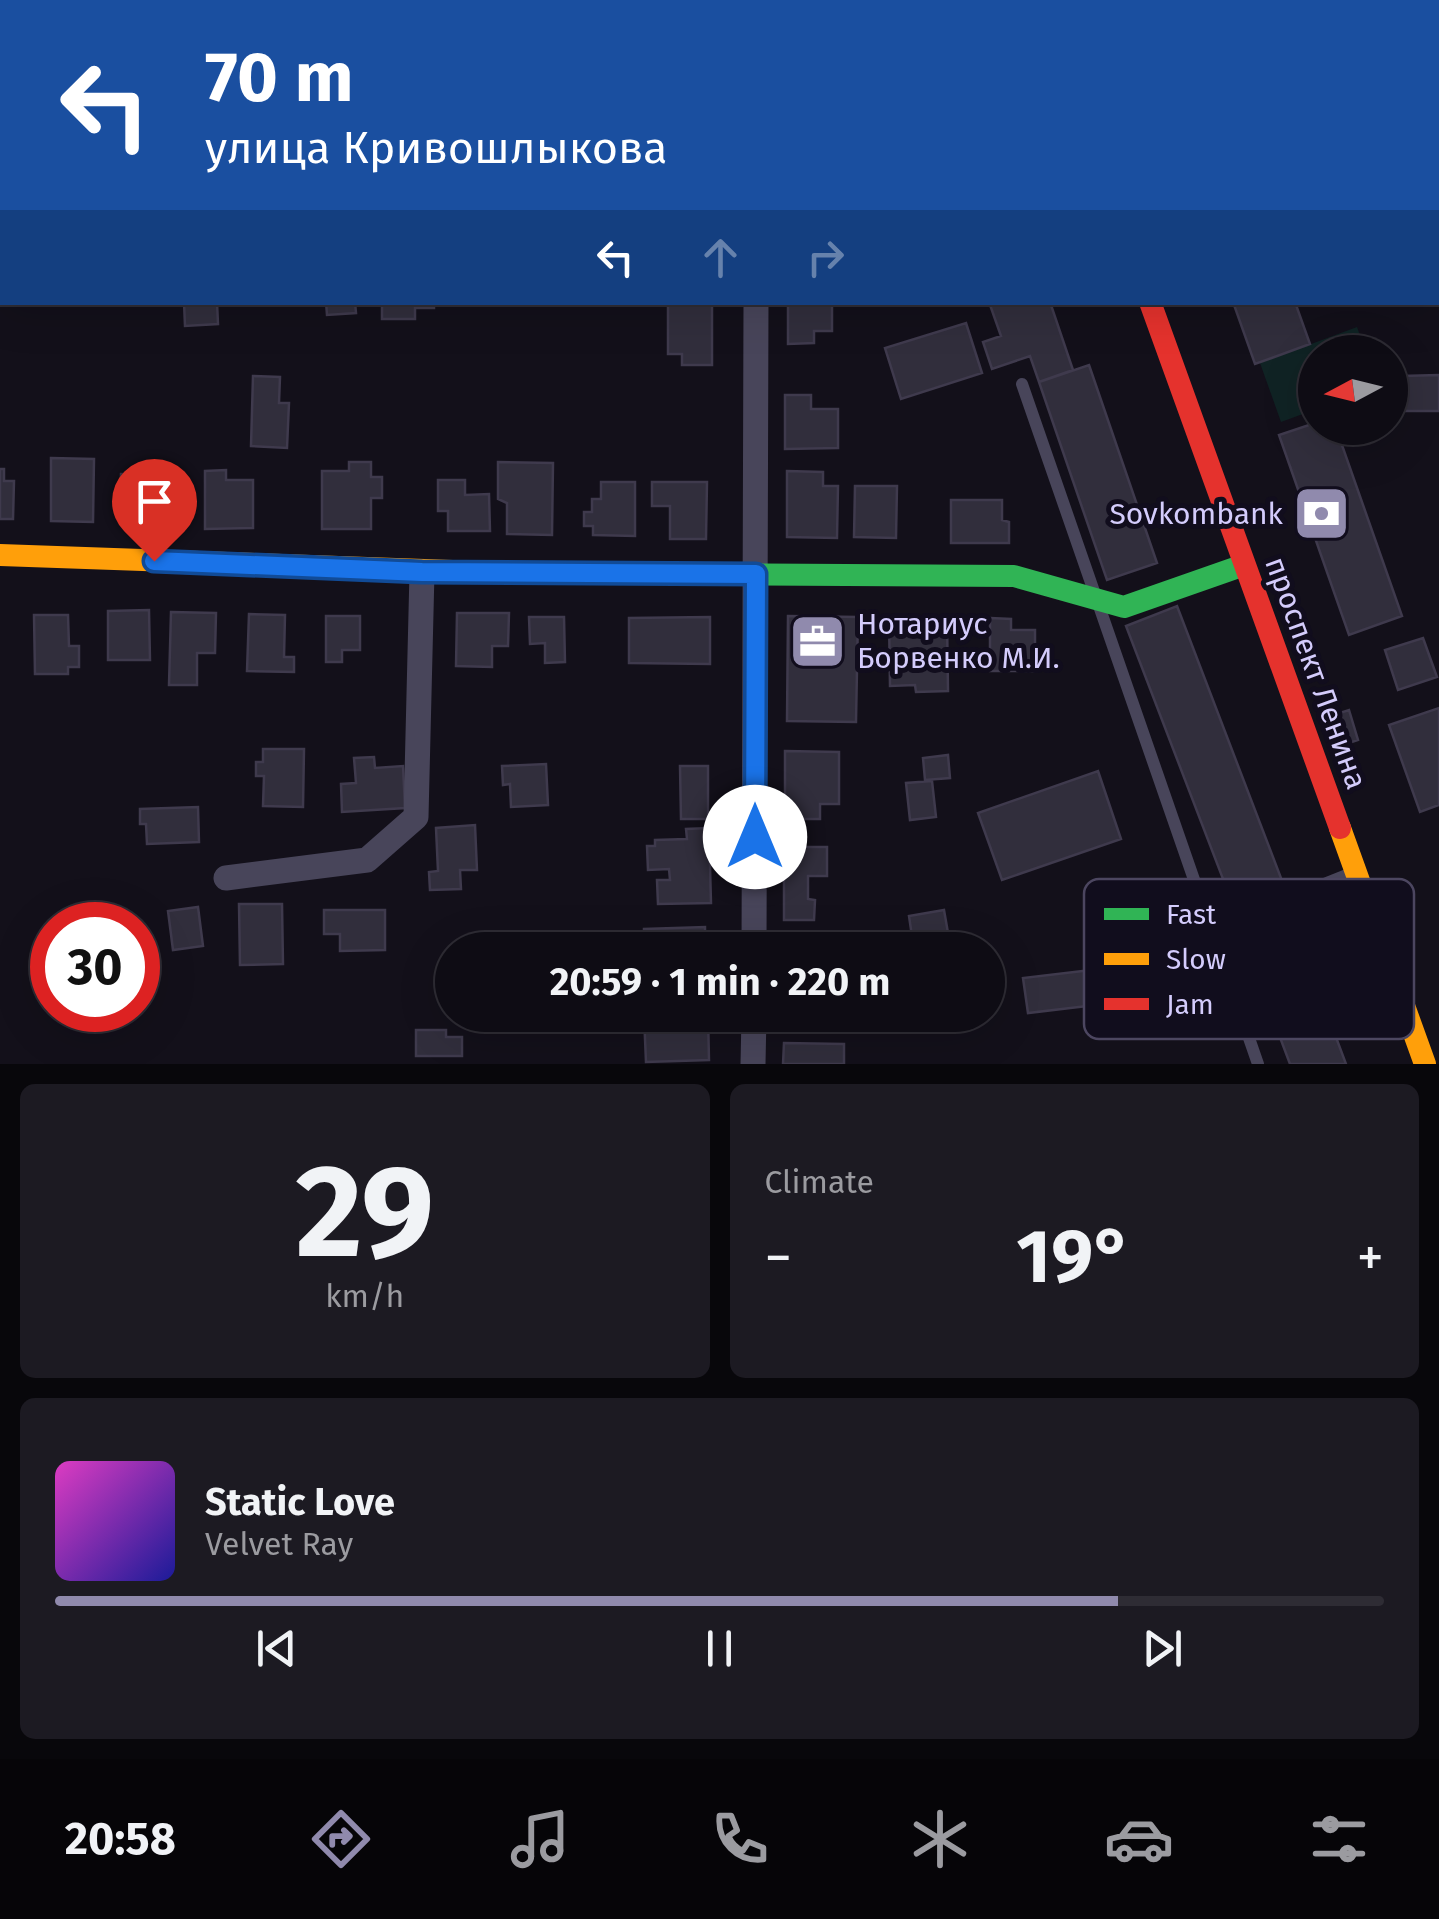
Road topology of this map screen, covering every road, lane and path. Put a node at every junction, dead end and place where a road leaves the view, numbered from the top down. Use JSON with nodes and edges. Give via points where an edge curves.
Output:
{"nodes":[{"id":1,"x":756,"y":305,"type":"edge"},
{"id":2,"x":1151,"y":305,"type":"edge"},
{"id":3,"x":1022,"y":384,"type":"dead end"},
{"id":4,"x":0,"y":555,"type":"edge"},
{"id":5,"x":1244,"y":566,"type":"junction"},
{"id":6,"x":422,"y":572,"type":"junction"},
{"id":7,"x":756,"y":574,"type":"junction"},
{"id":8,"x":1094,"y":598,"type":"junction"},
{"id":9,"x":1356,"y":871,"type":"junction"},
{"id":10,"x":226,"y":878,"type":"dead end"},
{"id":11,"x":1192,"y":879,"type":"edge"},
{"id":12,"x":1336,"y":879,"type":"edge"},
{"id":13,"x":1359,"y":879,"type":"edge"},
{"id":14,"x":754,"y":932,"type":"edge"},
{"id":15,"x":754,"y":1032,"type":"edge"},
{"id":16,"x":1414,"y":1033,"type":"edge"},
{"id":17,"x":1249,"y":1039,"type":"edge"},
{"id":18,"x":753,"y":1064,"type":"edge"},
{"id":19,"x":1258,"y":1064,"type":"edge"},
{"id":20,"x":1425,"y":1064,"type":"edge"}],
"edges":[{"from":1,"to":7,"type":"street"},
{"from":2,"to":5,"type":"street","name":"проспект Ленина"},
{"from":3,"to":8,"type":"lane"},
{"from":4,"to":6,"type":"street"},
{"from":5,"to":8,"type":"street","via":[[1124,606]]},
{"from":5,"to":9,"type":"street","name":"проспект Ленина"},
{"from":6,"to":7,"type":"street"},
{"from":6,"to":10,"type":"street","via":[[416,816],[368,860]]},
{"from":7,"to":8,"type":"street","via":[[1014,576]]},
{"from":7,"to":14,"type":"street"},
{"from":8,"to":11,"type":"lane"},
{"from":9,"to":12,"type":"lane"},
{"from":9,"to":13,"type":"street","name":"проспект Ленина"},
{"from":15,"to":18,"type":"street"},
{"from":16,"to":20,"type":"street","name":"проспект Ленина"},
{"from":17,"to":19,"type":"lane"}]}
